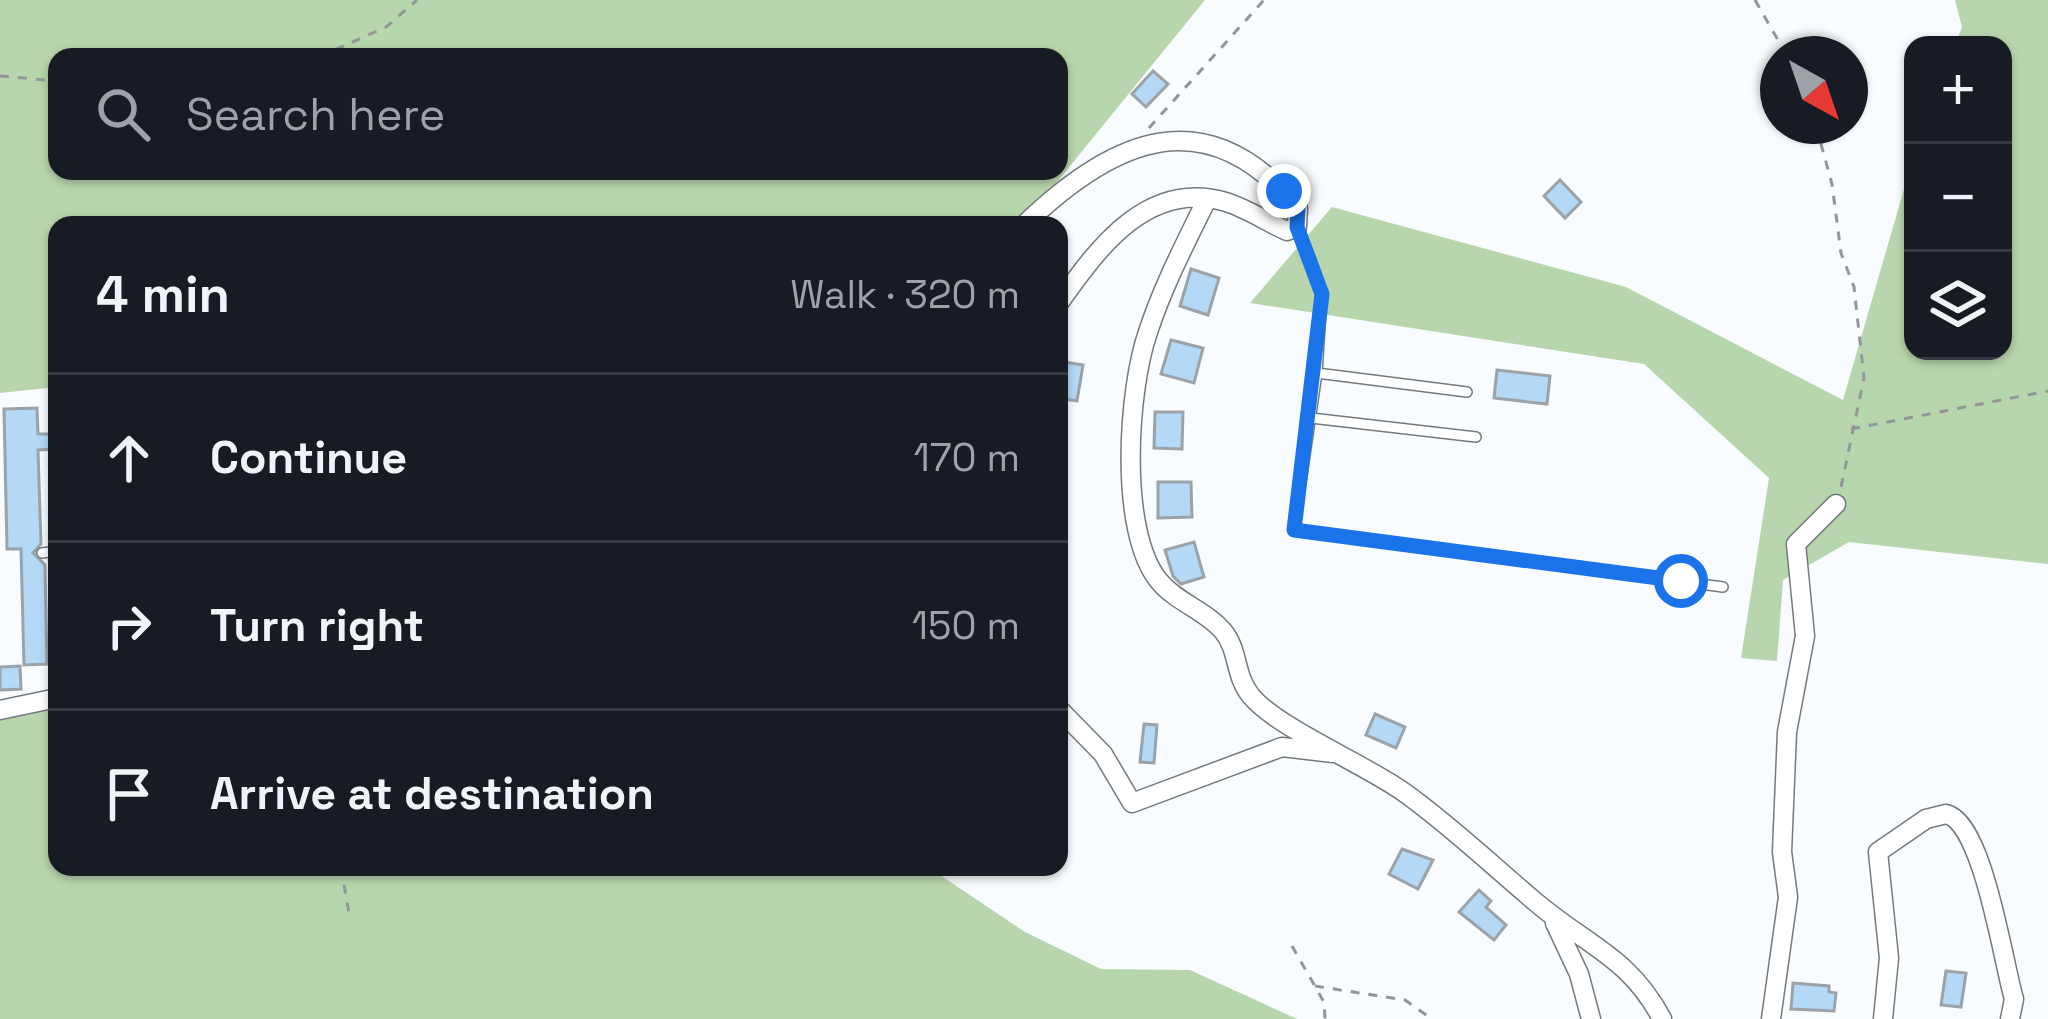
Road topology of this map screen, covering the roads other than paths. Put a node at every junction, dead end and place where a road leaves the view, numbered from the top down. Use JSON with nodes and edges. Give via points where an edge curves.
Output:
{"nodes":[{"id":1,"x":1207,"y":199,"type":"junction"},
{"id":2,"x":1033,"y":216,"type":"edge"},
{"id":3,"x":1297,"y":227,"type":"junction"},
{"id":4,"x":1068,"y":293,"type":"edge"},
{"id":5,"x":1317,"y":373,"type":"junction"},
{"id":6,"x":1467,"y":392,"type":"dead end"},
{"id":7,"x":1311,"y":418,"type":"junction"},
{"id":8,"x":1476,"y":437,"type":"dead end"},
{"id":9,"x":1836,"y":504,"type":"road end"},
{"id":10,"x":48,"y":552,"type":"edge"},
{"id":11,"x":42,"y":553,"type":"dead end"},
{"id":12,"x":1724,"y":587,"type":"dead end"},
{"id":13,"x":48,"y":700,"type":"edge"},
{"id":14,"x":0,"y":710,"type":"edge"},
{"id":15,"x":1068,"y":719,"type":"edge"},
{"id":16,"x":1344,"y":754,"type":"junction"},
{"id":17,"x":1545,"y":909,"type":"junction"},
{"id":18,"x":1591,"y":1019,"type":"edge"},
{"id":19,"x":1662,"y":1019,"type":"edge"},
{"id":20,"x":1771,"y":1019,"type":"edge"},
{"id":21,"x":1883,"y":1019,"type":"edge"},
{"id":22,"x":2010,"y":1019,"type":"edge"}],
"edges":[{"from":1,"to":3,"type":"street","via":[[1286,231]]},
{"from":1,"to":4,"type":"street","via":[[1171,197],[1147,206]]},
{"from":1,"to":16,"type":"street","via":[[1146,335],[1131,432],[1135,517],[1159,582],[1219,626],[1253,699]]},
{"from":2,"to":3,"type":"street","via":[[1070,181],[1137,145],[1198,140],[1247,162],[1298,208]]},
{"from":3,"to":5,"type":"lane","via":[[1322,294]]},
{"from":5,"to":6,"type":"lane"},
{"from":5,"to":7,"type":"lane"},
{"from":7,"to":8,"type":"lane"},
{"from":7,"to":12,"type":"lane","via":[[1294,530]]},
{"from":9,"to":20,"type":"street","via":[[1796,544],[1806,622],[1787,732],[1787,909]]},
{"from":10,"to":11,"type":"lane"},
{"from":13,"to":14,"type":"street"},
{"from":15,"to":16,"type":"street","via":[[1103,754],[1132,802],[1282,747]]},
{"from":16,"to":17,"type":"street","via":[[1406,794]]},
{"from":17,"to":18,"type":"street","via":[[1561,930]]},
{"from":17,"to":19,"type":"street","via":[[1621,961]]},
{"from":21,"to":22,"type":"street","via":[[1889,958],[1878,852],[1946,814],[1967,828],[1975,847],[2014,999]]}]}
